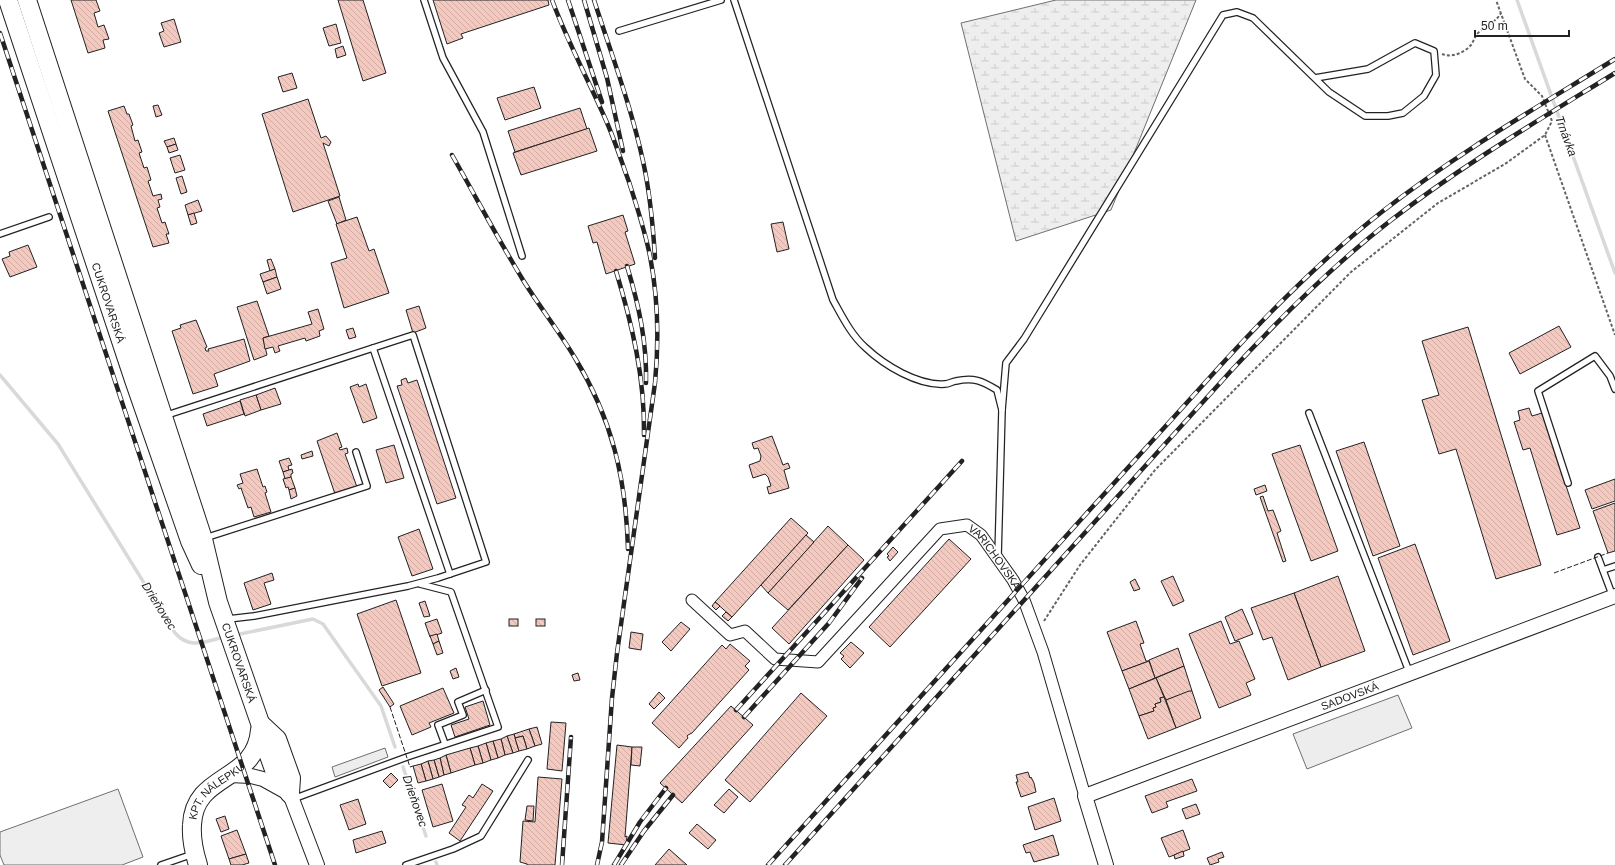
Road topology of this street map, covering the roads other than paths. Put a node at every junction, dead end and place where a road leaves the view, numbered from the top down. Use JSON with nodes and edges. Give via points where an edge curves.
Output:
{"nodes":[{"id":1,"x":8,"y":0,"type":"edge"},
{"id":2,"x":27,"y":0,"type":"edge"},
{"id":3,"x":424,"y":0,"type":"edge"},
{"id":4,"x":721,"y":0,"type":"edge"},
{"id":5,"x":734,"y":0,"type":"edge"},
{"id":6,"x":619,"y":31,"type":"dead end"},
{"id":7,"x":1315,"y":78,"type":"junction"},
{"id":8,"x":49,"y":217,"type":"dead end"},
{"id":9,"x":0,"y":234,"type":"edge"},
{"id":10,"x":522,"y":256,"type":"dead end"},
{"id":11,"x":374,"y":348,"type":"junction"},
{"id":12,"x":1615,"y":389,"type":"edge"},
{"id":13,"x":1002,"y":410,"type":"junction"},
{"id":14,"x":1309,"y":413,"type":"dead end"},
{"id":15,"x":162,"y":417,"type":"junction"},
{"id":16,"x":356,"y":452,"type":"dead end"},
{"id":17,"x":1568,"y":483,"type":"dead end"},
{"id":18,"x":203,"y":539,"type":"junction"},
{"id":19,"x":1598,"y":557,"type":"dead end"},
{"id":20,"x":998,"y":559,"type":"junction"},
{"id":21,"x":1615,"y":566,"type":"edge"},
{"id":22,"x":1603,"y":570,"type":"junction"},
{"id":23,"x":450,"y":574,"type":"junction"},
{"id":24,"x":418,"y":583,"type":"junction"},
{"id":25,"x":1614,"y":597,"type":"edge"},
{"id":26,"x":692,"y":600,"type":"dead end"},
{"id":27,"x":218,"y":602,"type":"junction"},
{"id":28,"x":227,"y":630,"type":"junction"},
{"id":29,"x":1410,"y":674,"type":"junction"},
{"id":30,"x":486,"y":690,"type":"junction"},
{"id":31,"x":260,"y":723,"type":"junction"},
{"id":32,"x":445,"y":744,"type":"junction"},
{"id":33,"x":528,"y":760,"type":"dead end"},
{"id":34,"x":229,"y":775,"type":"junction"},
{"id":35,"x":1085,"y":796,"type":"junction"},
{"id":36,"x":291,"y":797,"type":"junction"},
{"id":37,"x":196,"y":859,"type":"edge"},
{"id":38,"x":161,"y":865,"type":"edge"},
{"id":39,"x":317,"y":865,"type":"edge"},
{"id":40,"x":406,"y":865,"type":"edge"},
{"id":41,"x":1106,"y":865,"type":"edge"}],
"edges":[{"from":1,"to":27,"type":"main road","name":"CUKROVARSKÁ","via":[[131,372],[190,541]]},
{"from":2,"to":15,"type":"main road","name":"CUKROVARSKÁ"},
{"from":3,"to":10,"type":"lane","via":[[443,58],[483,132]]},
{"from":4,"to":6,"type":"lane"},
{"from":5,"to":13,"type":"lane","via":[[833,300],[847,325],[865,348],[898,372],[921,381],[944,384],[958,380],[981,380],[996,390]]},
{"from":7,"to":7,"type":"lane","via":[[1329,92],[1364,116],[1403,113],[1424,96],[1436,75],[1434,51],[1415,43],[1368,69]]},
{"from":7,"to":13,"type":"lane","via":[[1253,18],[1237,12],[1223,15],[1028,332],[1006,363]]},
{"from":8,"to":9,"type":"lane"},
{"from":11,"to":15,"type":"lane"},
{"from":11,"to":23,"type":"lane"},
{"from":11,"to":23,"type":"lane","via":[[413,335],[486,562]]},
{"from":12,"to":17,"type":"lane","via":[[1610,376],[1595,356],[1538,391]]},
{"from":13,"to":20,"type":"lane"},
{"from":14,"to":29,"type":"lane"},
{"from":15,"to":18,"type":"main road","name":"CUKROVARSKÁ"},
{"from":16,"to":18,"type":"lane","via":[[367,486]]},
{"from":18,"to":27,"type":"main road","name":"CUKROVARSKÁ"},
{"from":19,"to":22,"type":"lane"},
{"from":20,"to":26,"type":"street","name":"VARICHOVSKÁ","via":[[981,535],[967,525],[940,529],[818,662],[775,659],[745,631],[730,635]]},
{"from":20,"to":35,"type":"street","name":"VARICHOVSKÁ","via":[[1024,600],[1044,652]]},
{"from":21,"to":22,"type":"lane"},
{"from":22,"to":25,"type":"lane"},
{"from":23,"to":24,"type":"lane"},
{"from":24,"to":28,"type":"lane","via":[[254,616]]},
{"from":24,"to":30,"type":"lane","via":[[451,592]]},
{"from":25,"to":29,"type":"street","name":"SADOVSKÁ"},
{"from":27,"to":28,"type":"main road","name":"CUKROVARSKÁ"},
{"from":28,"to":31,"type":"main road","name":"CUKROVARSKÁ"},
{"from":29,"to":35,"type":"street","name":"SADOVSKÁ"},
{"from":30,"to":32,"type":"lane","via":[[458,702],[463,715],[438,725]]},
{"from":30,"to":32,"type":"lane","via":[[498,727]]},
{"from":31,"to":34,"type":"main road","name":"KPT. NÁLEPKU","via":[[259,742],[254,754]]},
{"from":31,"to":36,"type":"main road","name":"CUKROVARSKÁ","via":[[276,774]]},
{"from":32,"to":36,"type":"lane"},
{"from":33,"to":40,"type":"lane","via":[[481,836],[453,849]]},
{"from":34,"to":36,"type":"street","via":[[263,779]]},
{"from":34,"to":37,"type":"main road","name":"KPT. NÁLEPKU","via":[[213,785],[194,811],[192,825]]},
{"from":35,"to":41,"type":"street","name":"VARICHOVSKÁ"},
{"from":36,"to":39,"type":"street"},
{"from":37,"to":38,"type":"lane"}]}
